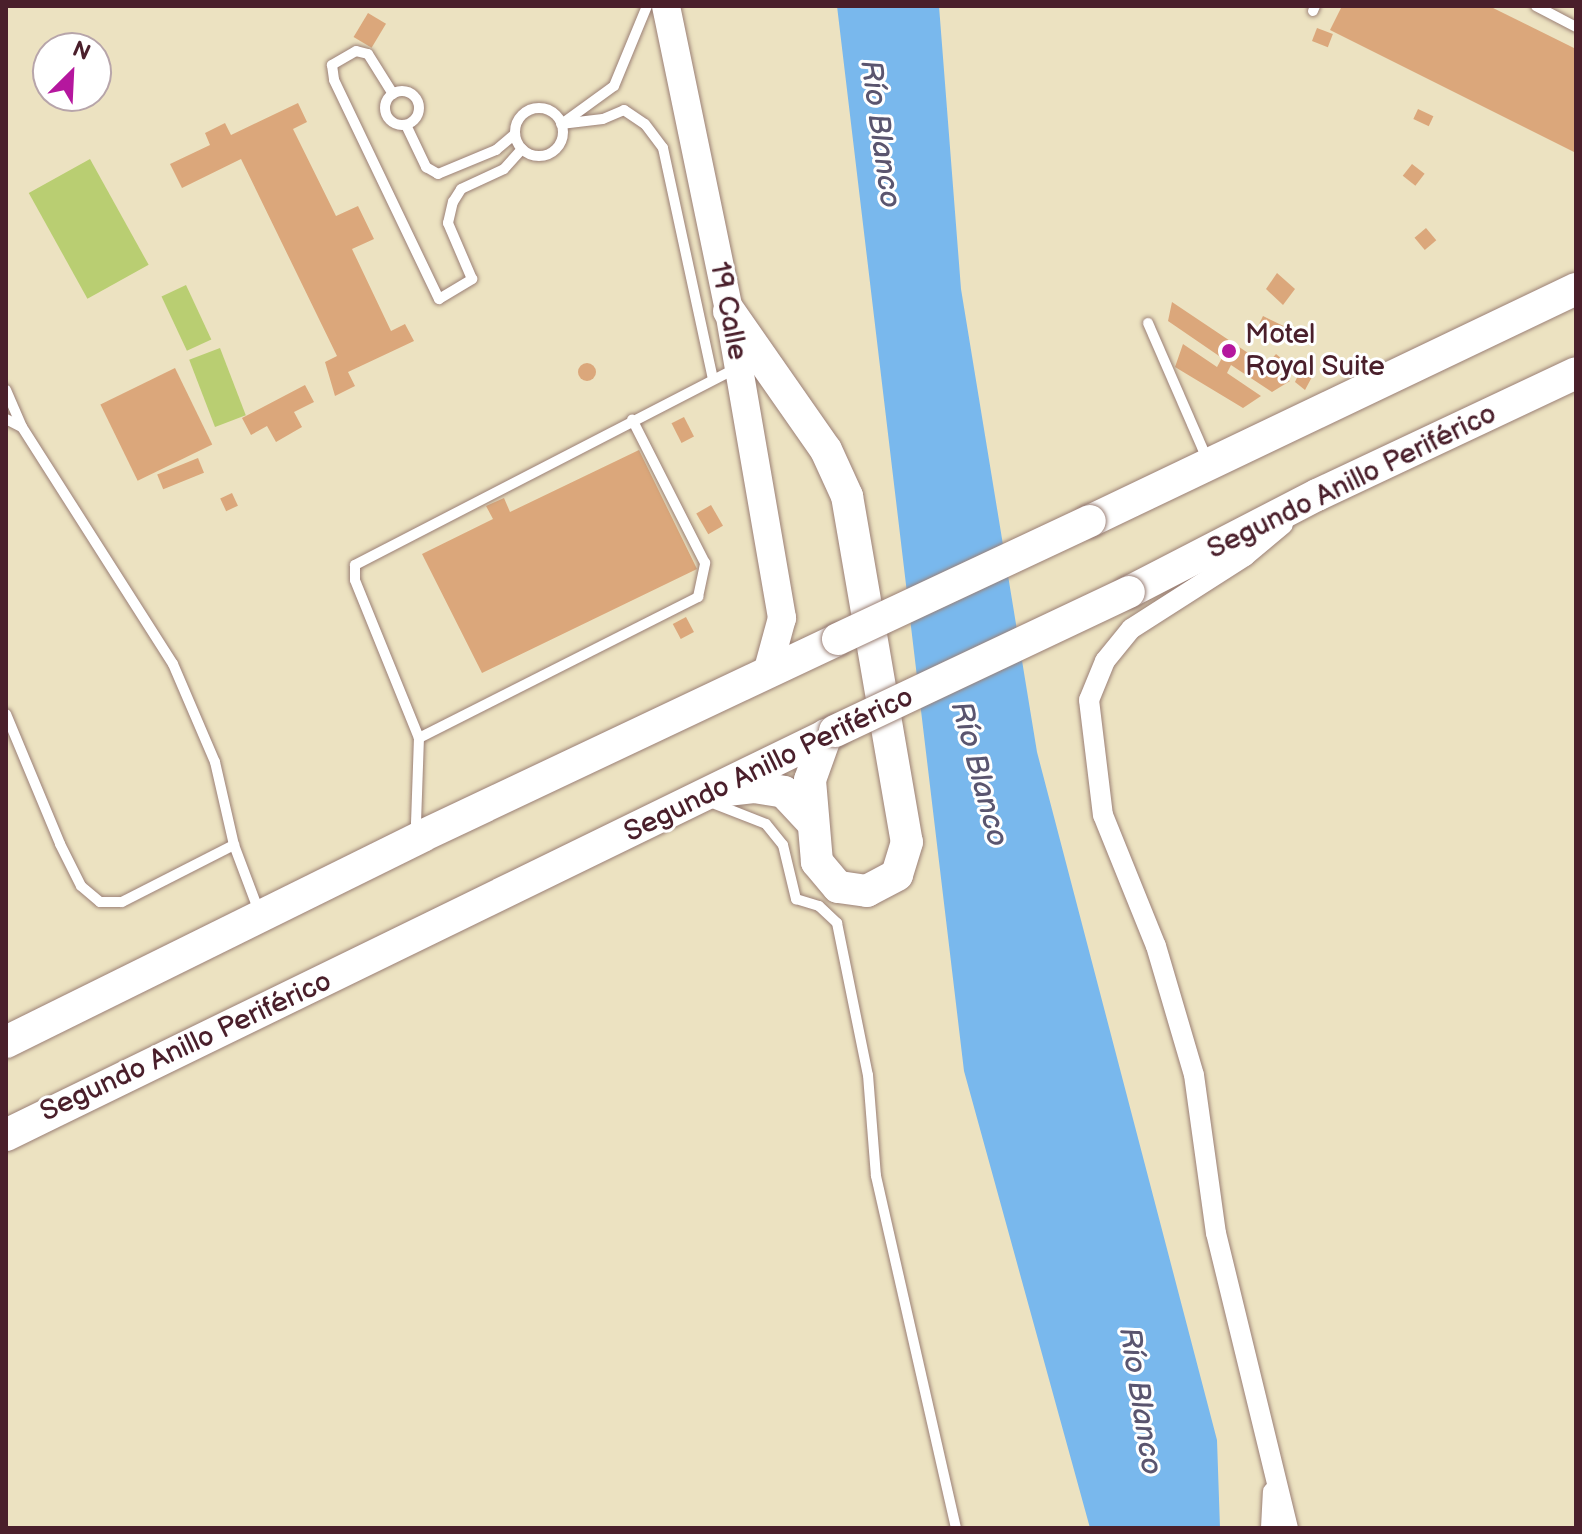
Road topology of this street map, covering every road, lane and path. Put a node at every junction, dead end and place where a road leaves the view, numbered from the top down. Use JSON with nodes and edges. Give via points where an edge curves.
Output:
{"nodes":[{"id":1,"x":647,"y":6,"type":"edge"},
{"id":2,"x":666,"y":6,"type":"edge"},
{"id":3,"x":1536,"y":6,"type":"edge"},
{"id":4,"x":1576,"y":27,"type":"edge"},
{"id":5,"x":393,"y":94,"type":"junction"},
{"id":6,"x":561,"y":124,"type":"junction"},
{"id":7,"x":406,"y":125,"type":"junction"},
{"id":8,"x":515,"y":134,"type":"junction"},
{"id":9,"x":522,"y":149,"type":"junction"},
{"id":10,"x":1576,"y":289,"type":"edge"},
{"id":11,"x":729,"y":311,"type":"junction"},
{"id":12,"x":1148,"y":323,"type":"dead end"},
{"id":13,"x":739,"y":367,"type":"junction"},
{"id":14,"x":1576,"y":373,"type":"edge"},
{"id":15,"x":713,"y":379,"type":"junction"},
{"id":16,"x":6,"y":390,"type":"edge"},
{"id":17,"x":6,"y":419,"type":"edge"},
{"id":18,"x":632,"y":419,"type":"junction"},
{"id":19,"x":22,"y":427,"type":"junction"},
{"id":20,"x":1211,"y":466,"type":"junction"},
{"id":21,"x":1317,"y":495,"type":"junction"},
{"id":22,"x":782,"y":618,"type":"junction"},
{"id":23,"x":832,"y":642,"type":"junction"},
{"id":24,"x":767,"y":673,"type":"junction"},
{"id":25,"x":6,"y":714,"type":"edge"},
{"id":26,"x":830,"y":733,"type":"junction"},
{"id":27,"x":419,"y":738,"type":"junction"},
{"id":28,"x":704,"y":796,"type":"junction"},
{"id":29,"x":810,"y":820,"type":"junction"},
{"id":30,"x":422,"y":836,"type":"junction"},
{"id":31,"x":234,"y":845,"type":"junction"},
{"id":32,"x":260,"y":916,"type":"junction"},
{"id":33,"x":6,"y":1042,"type":"edge"},
{"id":34,"x":6,"y":1135,"type":"edge"},
{"id":35,"x":1273,"y":1472,"type":"junction"},
{"id":36,"x":956,"y":1528,"type":"edge"},
{"id":37,"x":1271,"y":1528,"type":"edge"},
{"id":38,"x":1288,"y":1528,"type":"edge"}],
"edges":[{"from":1,"to":6,"type":"lane","via":[[614,86]]},
{"from":2,"to":11,"type":"main road","name":"19 Calle"},
{"from":3,"to":4,"type":"lane"},
{"from":5,"to":7,"type":"lane","via":[[385,102],[386,117]]},
{"from":5,"to":7,"type":"lane","via":[[403,91],[418,103],[417,116]]},
{"from":5,"to":9,"type":"lane","via":[[368,54],[356,51],[332,65],[334,80],[439,299],[472,279],[448,223],[453,202],[461,189],[504,169]]},
{"from":6,"to":8,"type":"lane","via":[[552,112],[532,109],[518,121]]},
{"from":6,"to":9,"type":"lane","via":[[561,140],[551,152],[536,156]]},
{"from":6,"to":15,"type":"lane","via":[[603,119],[624,110],[645,124],[663,148]]},
{"from":7,"to":8,"type":"lane","via":[[426,167],[438,174],[496,150]]},
{"from":8,"to":9,"type":"lane"},
{"from":10,"to":20,"type":"main road"},
{"from":11,"to":13,"type":"main road","name":"19 Calle"},
{"from":11,"to":29,"type":"main road","via":[[826,450],[847,496],[906,830],[905,860],[897,875],[867,891],[838,887],[817,862]]},
{"from":12,"to":20,"type":"lane"},
{"from":13,"to":15,"type":"lane"},
{"from":13,"to":22,"type":"main road","name":"19 Calle"},
{"from":14,"to":21,"type":"main road","name":"Segundo Anillo Periférico"},
{"from":15,"to":18,"type":"lane"},
{"from":16,"to":19,"type":"lane"},
{"from":17,"to":19,"type":"lane"},
{"from":18,"to":27,"type":"lane","via":[[355,565],[355,580]]},
{"from":18,"to":27,"type":"lane","via":[[705,563],[698,597]]},
{"from":19,"to":31,"type":"lane","via":[[173,664],[215,762]]},
{"from":20,"to":23,"type":"main road","bridge":true},
{"from":21,"to":26,"type":"main road","name":"Segundo Anillo Periférico","bridge":true,"via":[[1129,592]]},
{"from":21,"to":35,"type":"street","via":[[1245,556],[1131,629],[1105,661],[1089,700],[1103,815],[1156,946],[1194,1075],[1216,1233]]},
{"from":22,"to":23,"type":"main road"},
{"from":22,"to":24,"type":"main road","name":"19 Calle"},
{"from":23,"to":24,"type":"main road"},
{"from":24,"to":30,"type":"main road"},
{"from":25,"to":31,"type":"lane","via":[[81,886],[100,902],[122,902]]},
{"from":26,"to":28,"type":"main road","name":"Segundo Anillo Periférico"},
{"from":26,"to":29,"type":"main road","via":[[812,765]]},
{"from":27,"to":30,"type":"lane","via":[[416,823]]},
{"from":28,"to":29,"type":"main road","via":[[773,788],[796,800]]},
{"from":28,"to":34,"type":"main road","name":"Segundo Anillo Periférico"},
{"from":28,"to":36,"type":"lane","via":[[766,824],[783,845],[796,899],[819,906],[837,923],[868,1075],[876,1176]]},
{"from":30,"to":32,"type":"main road"},
{"from":31,"to":32,"type":"lane"},
{"from":32,"to":33,"type":"main road"},
{"from":35,"to":37,"type":"street"},
{"from":35,"to":38,"type":"street"}]}
